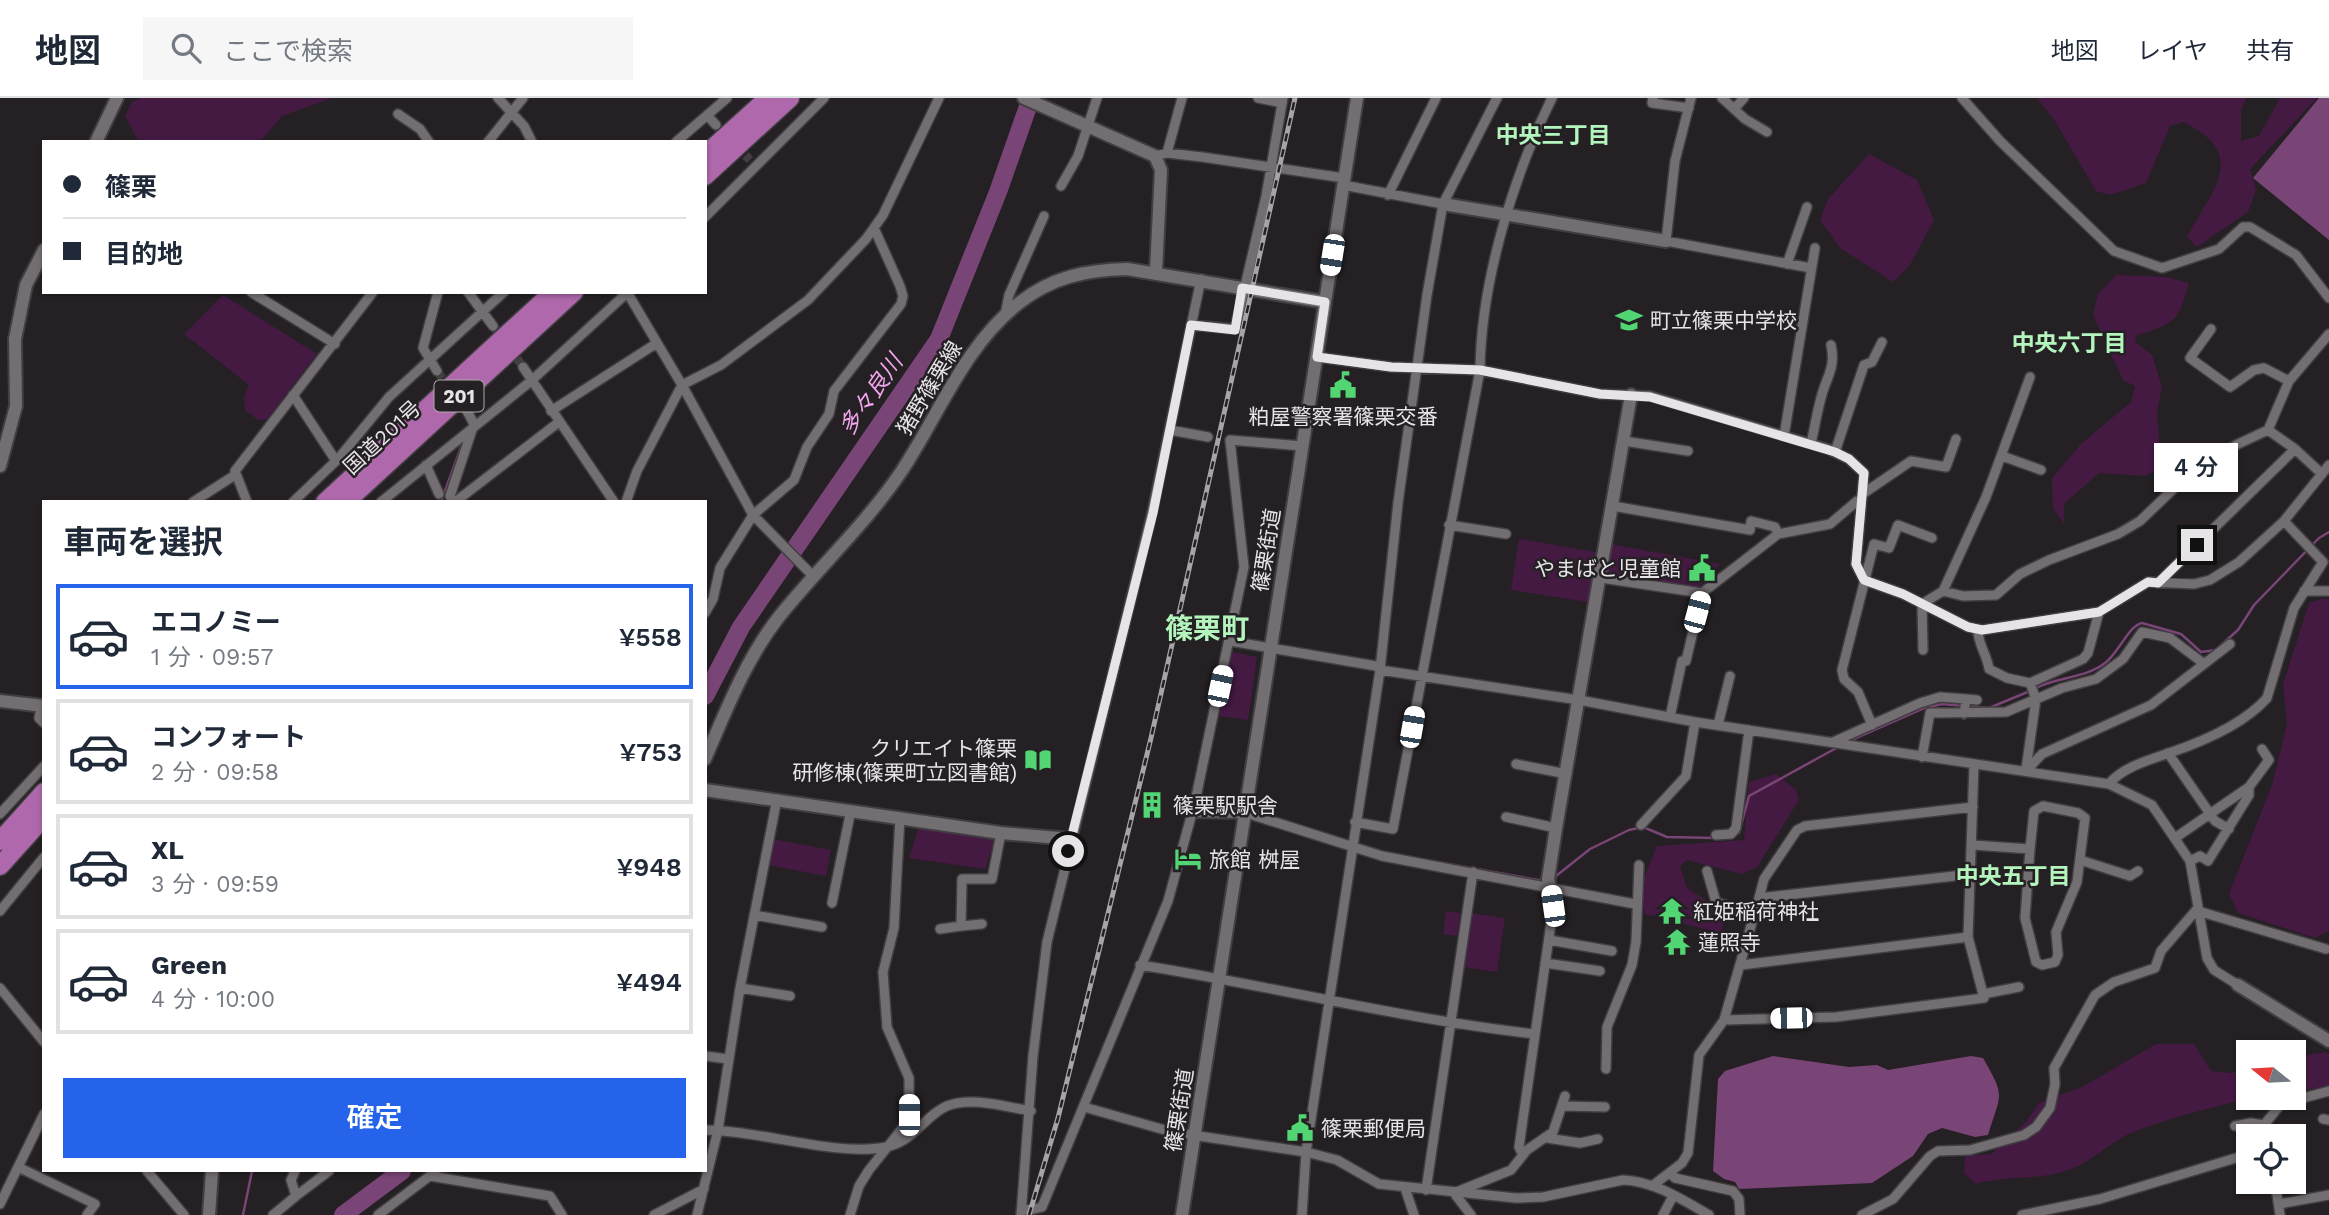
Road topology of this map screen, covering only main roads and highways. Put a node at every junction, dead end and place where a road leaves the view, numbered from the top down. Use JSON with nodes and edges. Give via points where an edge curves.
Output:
{"nodes":[{"id":1,"x":117,"y":98,"type":"edge"},
{"id":2,"x":768,"y":98,"type":"edge"},
{"id":3,"x":790,"y":98,"type":"edge"},
{"id":4,"x":1024,"y":98,"type":"edge"},
{"id":5,"x":1357,"y":98,"type":"edge"},
{"id":6,"x":97,"y":140,"type":"edge"},
{"id":7,"x":707,"y":153,"type":"edge"},
{"id":8,"x":707,"y":174,"type":"edge"},
{"id":9,"x":1443,"y":204,"type":"road end"},
{"id":10,"x":1666,"y":241,"type":"road end"},
{"id":11,"x":42,"y":254,"type":"edge"},
{"id":12,"x":1156,"y":271,"type":"junction"},
{"id":13,"x":550,"y":294,"type":"edge"},
{"id":14,"x":572,"y":294,"type":"edge"},
{"id":15,"x":1325,"y":302,"type":"junction"},
{"id":16,"x":1631,"y":395,"type":"road end"},
{"id":17,"x":0,"y":467,"type":"edge"},
{"id":18,"x":327,"y":500,"type":"edge"},
{"id":19,"x":348,"y":500,"type":"edge"},
{"id":20,"x":0,"y":701,"type":"edge"},
{"id":21,"x":42,"y":706,"type":"edge"},
{"id":22,"x":707,"y":756,"type":"edge"},
{"id":23,"x":707,"y":790,"type":"edge"},
{"id":24,"x":42,"y":794,"type":"edge"},
{"id":25,"x":1192,"y":811,"type":"road end"},
{"id":26,"x":1243,"y":811,"type":"junction"},
{"id":27,"x":42,"y":819,"type":"edge"},
{"id":28,"x":1070,"y":839,"type":"road end"},
{"id":29,"x":0,"y":841,"type":"edge"},
{"id":30,"x":0,"y":866,"type":"edge"},
{"id":31,"x":1550,"y":886,"type":"road end"},
{"id":32,"x":2238,"y":985,"type":"road end"},
{"id":33,"x":2329,"y":1041,"type":"edge"},
{"id":34,"x":212,"y":1172,"type":"edge"},
{"id":35,"x":209,"y":1215,"type":"edge"},
{"id":36,"x":1182,"y":1215,"type":"edge"}],
"edges":[{"from":1,"to":6,"type":"main road"},
{"from":2,"to":7,"type":"highway"},
{"from":3,"to":8,"type":"highway"},
{"from":4,"to":12,"type":"main road","via":[[1161,154]]},
{"from":5,"to":15,"type":"main road","name":"篠栗街道"},
{"from":9,"to":10,"type":"main road"},
{"from":11,"to":17,"type":"main road","via":[[26,285],[15,339],[16,406]]},
{"from":12,"to":15,"type":"main road","name":"猪野篠栗線"},
{"from":12,"to":22,"type":"main road","name":"猪野篠栗線","via":[[1097,270],[1063,276],[1031,293],[1005,315],[975,348],[875,508],[812,574],[778,619],[746,668]]},
{"from":13,"to":18,"type":"highway","name":"国道201号","number":"201"},
{"from":14,"to":19,"type":"highway","name":"国道201号","number":"201"},
{"from":15,"to":26,"type":"main road","name":"篠栗街道"},
{"from":16,"to":31,"type":"main road","via":[[1556,828]]},
{"from":20,"to":21,"type":"main road"},
{"from":23,"to":28,"type":"main road"},
{"from":24,"to":29,"type":"highway"},
{"from":25,"to":26,"type":"main road"},
{"from":26,"to":36,"type":"main road","name":"篠栗街道"},
{"from":27,"to":30,"type":"highway"},
{"from":32,"to":33,"type":"main road"},
{"from":34,"to":35,"type":"main road"}]}
